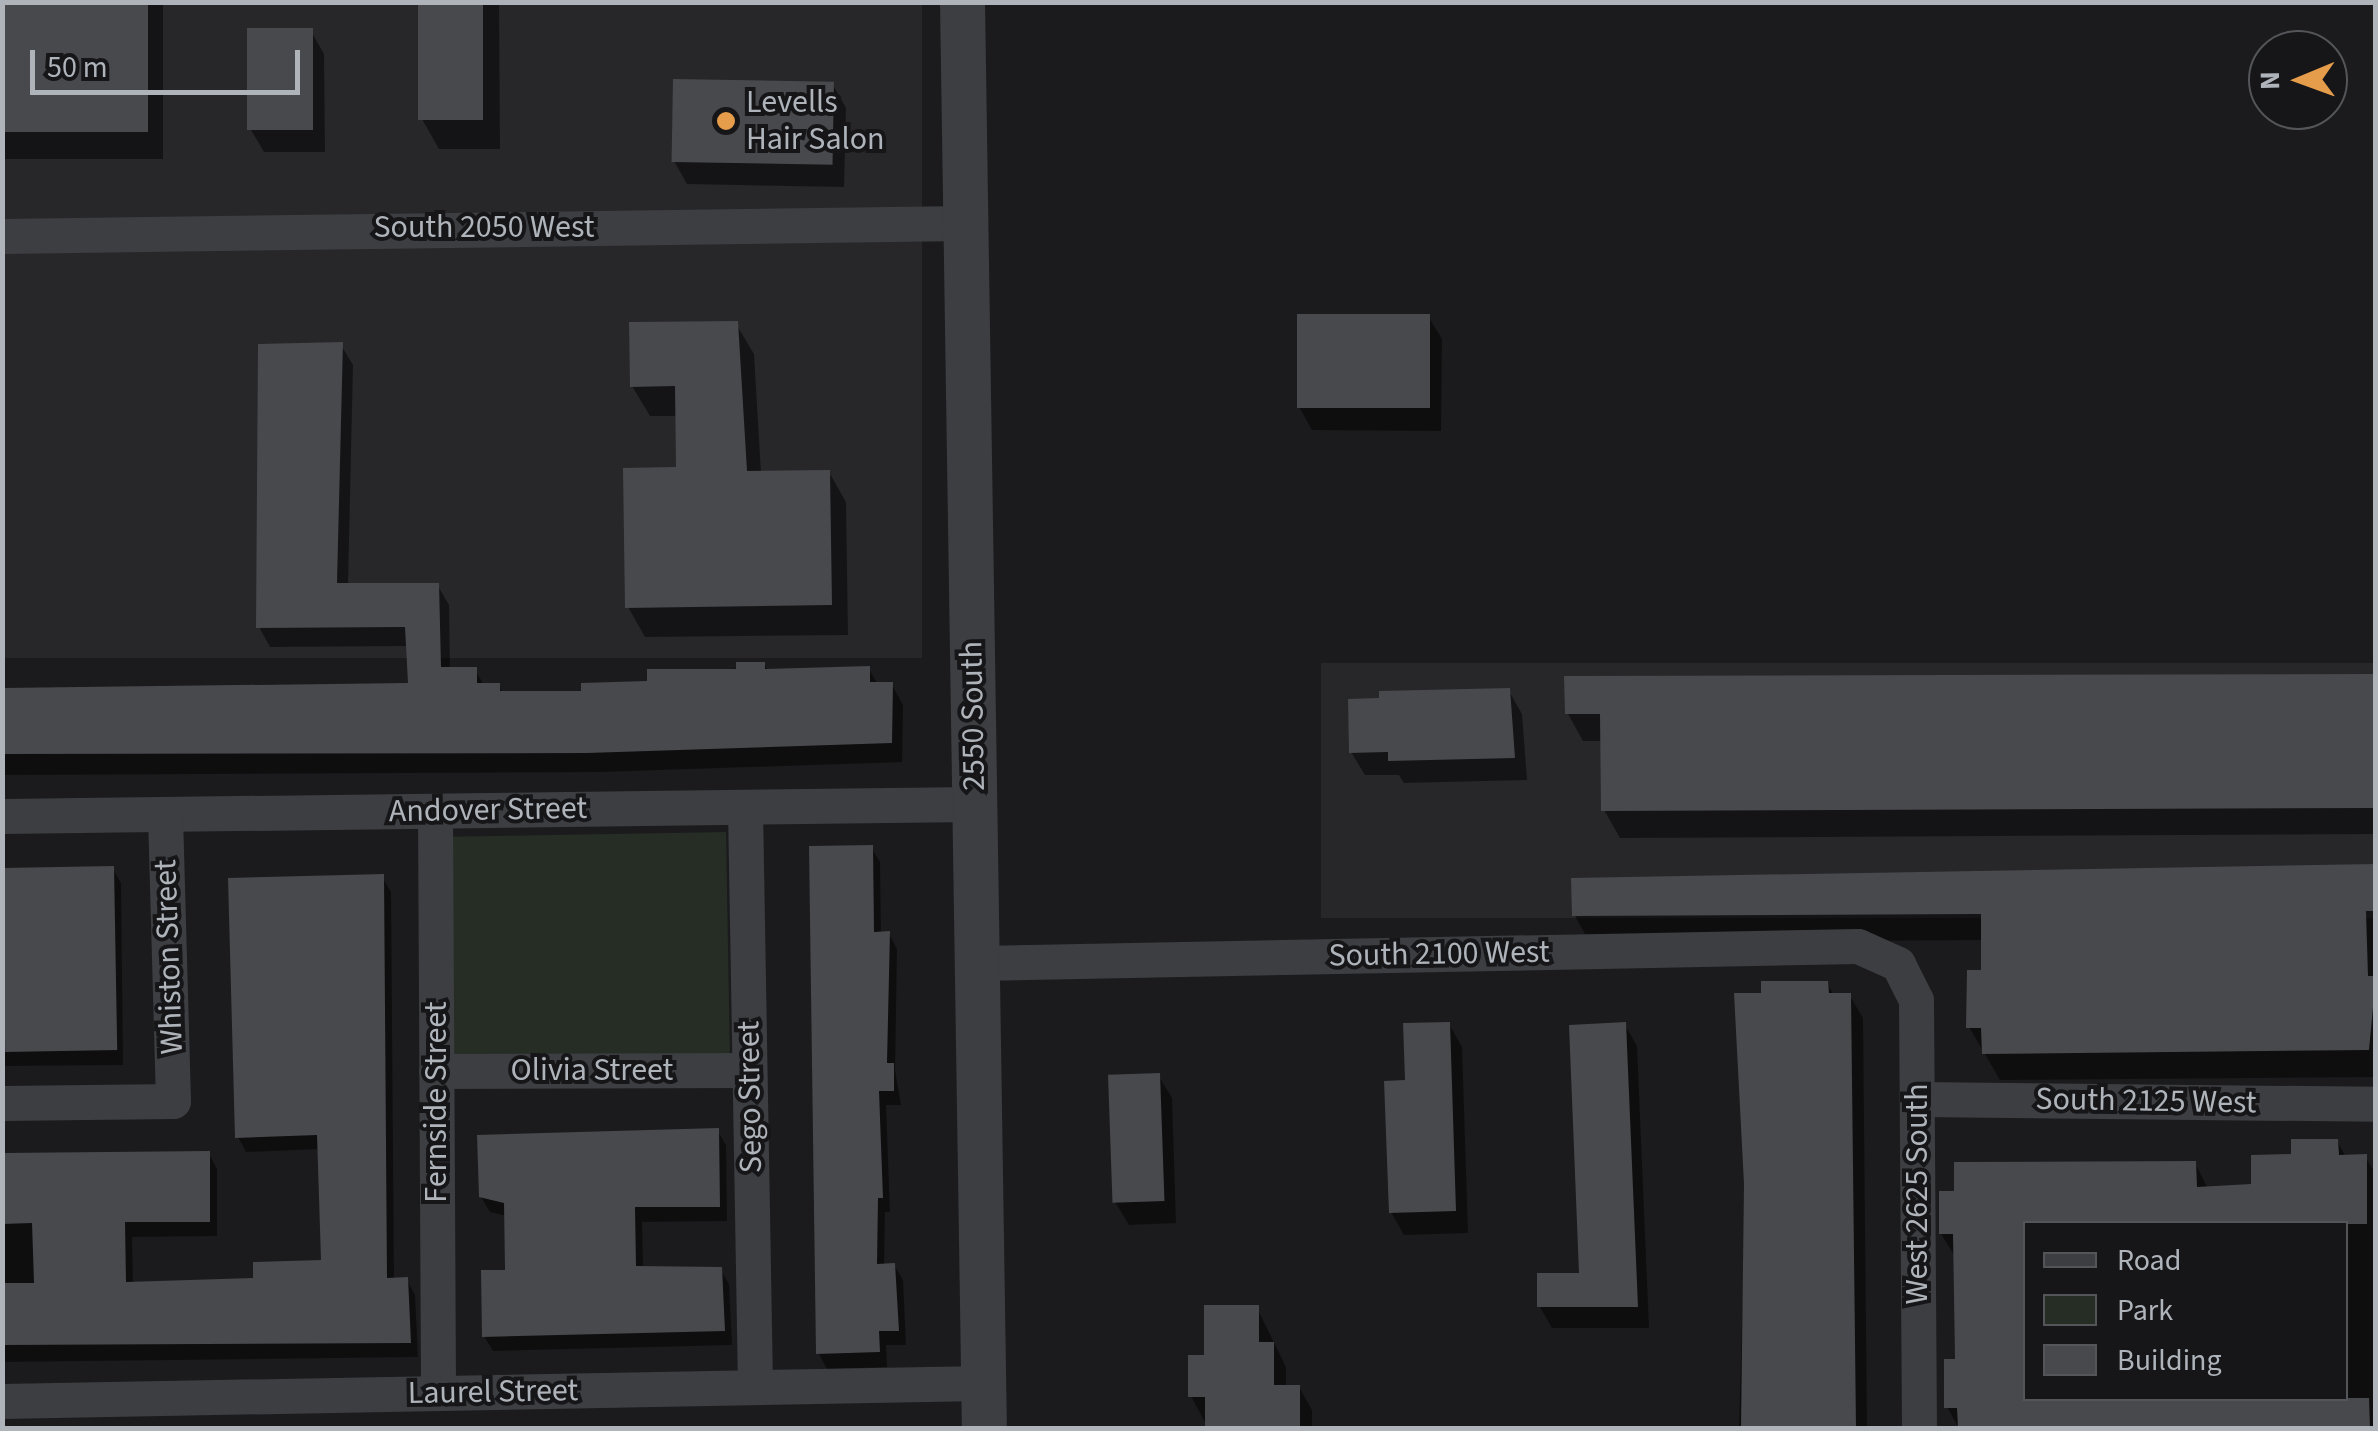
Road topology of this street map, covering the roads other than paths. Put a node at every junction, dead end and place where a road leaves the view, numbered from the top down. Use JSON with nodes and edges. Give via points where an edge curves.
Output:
{"nodes":[{"id":1,"x":962,"y":2,"type":"edge"},
{"id":2,"x":965,"y":224,"type":"junction"},
{"id":3,"x":2,"y":236,"type":"edge"},
{"id":4,"x":974,"y":804,"type":"junction"},
{"id":5,"x":745,"y":807,"type":"junction"},
{"id":6,"x":435,"y":811,"type":"junction"},
{"id":7,"x":166,"y":814,"type":"junction"},
{"id":8,"x":2,"y":816,"type":"edge"},
{"id":9,"x":977,"y":964,"type":"junction"},
{"id":10,"x":1898,"y":964,"type":"joint"},
{"id":11,"x":749,"y":1070,"type":"junction"},
{"id":12,"x":436,"y":1071,"type":"junction"},
{"id":13,"x":1917,"y":1098,"type":"junction"},
{"id":14,"x":2,"y":1103,"type":"edge"},
{"id":15,"x":2376,"y":1104,"type":"edge"},
{"id":16,"x":983,"y":1382,"type":"junction"},
{"id":17,"x":754,"y":1388,"type":"junction"},
{"id":18,"x":438,"y":1393,"type":"junction"},
{"id":19,"x":2,"y":1400,"type":"edge"},
{"id":20,"x":984,"y":1428,"type":"edge"},
{"id":21,"x":1919,"y":1428,"type":"edge"}],
"edges":[{"from":1,"to":2,"type":"street","name":"2550 South"},
{"from":2,"to":3,"type":"street","name":"South 2050 West"},
{"from":2,"to":4,"type":"street","name":"2550 South"},
{"from":4,"to":5,"type":"street","name":"Andover Street"},
{"from":4,"to":9,"type":"street","name":"2550 South"},
{"from":5,"to":6,"type":"street","name":"Andover Street"},
{"from":5,"to":11,"type":"street","name":"Sego Street"},
{"from":6,"to":7,"type":"street","name":"Andover Street"},
{"from":6,"to":12,"type":"street","name":"Fernside Street"},
{"from":7,"to":8,"type":"street","name":"Andover Street"},
{"from":7,"to":14,"type":"street","name":"Whiston Street","via":[[174,1100]]},
{"from":9,"to":10,"type":"street","name":"South 2100 West","via":[[1858,946]]},
{"from":9,"to":16,"type":"street","name":"2550 South"},
{"from":10,"to":13,"type":"street","name":"West 2625 South","via":[[1916,1000]]},
{"from":11,"to":12,"type":"street","name":"Olivia Street"},
{"from":11,"to":17,"type":"street","name":"Sego Street"},
{"from":12,"to":18,"type":"street","name":"Fernside Street"},
{"from":13,"to":15,"type":"street","name":"South 2125 West"},
{"from":13,"to":21,"type":"street","name":"West 2625 South"},
{"from":16,"to":17,"type":"street","name":"Laurel Street"},
{"from":16,"to":20,"type":"street","name":"2550 South"},
{"from":17,"to":18,"type":"street","name":"Laurel Street"},
{"from":18,"to":19,"type":"street","name":"Laurel Street"}]}
